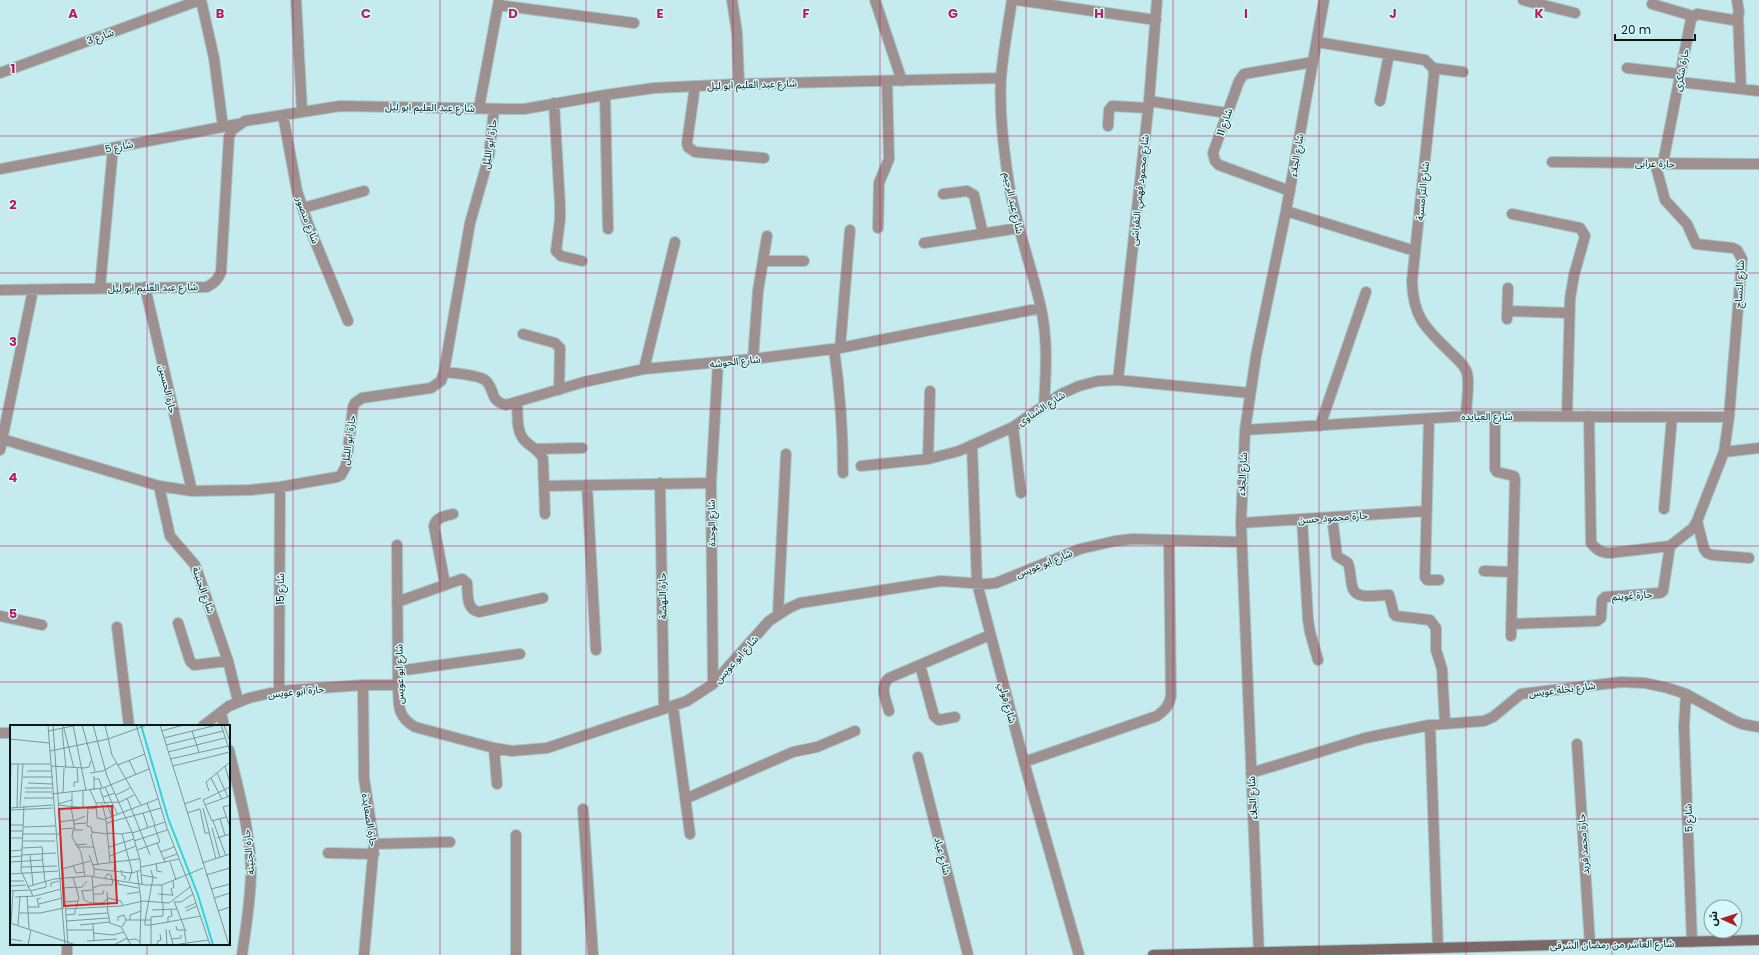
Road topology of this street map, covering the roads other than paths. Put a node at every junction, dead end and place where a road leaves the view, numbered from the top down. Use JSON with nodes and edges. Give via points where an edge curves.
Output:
{"nodes":[{"id":1,"x":201,"y":0,"type":"edge"},
{"id":2,"x":296,"y":0,"type":"edge"},
{"id":3,"x":732,"y":0,"type":"edge"},
{"id":4,"x":875,"y":0,"type":"edge"},
{"id":5,"x":1012,"y":0,"type":"edge"},
{"id":6,"x":1016,"y":0,"type":"edge"},
{"id":7,"x":1157,"y":0,"type":"edge"},
{"id":8,"x":1324,"y":0,"type":"edge"},
{"id":9,"x":1523,"y":0,"type":"edge"},
{"id":10,"x":1737,"y":0,"type":"edge"},
{"id":11,"x":498,"y":2,"type":"edge"},
{"id":12,"x":1652,"y":4,"type":"dead end"},
{"id":13,"x":1575,"y":13,"type":"dead end"},
{"id":14,"x":1693,"y":16,"type":"junction"},
{"id":15,"x":1738,"y":16,"type":"junction"},
{"id":16,"x":1156,"y":20,"type":"junction"},
{"id":17,"x":634,"y":23,"type":"dead end"},
{"id":18,"x":1317,"y":42,"type":"junction"},
{"id":19,"x":1389,"y":54,"type":"junction"},
{"id":20,"x":1313,"y":62,"type":"junction"},
{"id":21,"x":1433,"y":68,"type":"junction"},
{"id":22,"x":1627,"y":68,"type":"dead end"},
{"id":23,"x":1463,"y":72,"type":"dead end"},
{"id":24,"x":0,"y":73,"type":"edge"},
{"id":25,"x":1001,"y":78,"type":"junction"},
{"id":26,"x":1679,"y":78,"type":"junction"},
{"id":27,"x":902,"y":81,"type":"junction"},
{"id":28,"x":887,"y":82,"type":"junction"},
{"id":29,"x":739,"y":84,"type":"junction"},
{"id":30,"x":695,"y":86,"type":"junction"},
{"id":31,"x":1741,"y":89,"type":"junction"},
{"id":32,"x":1759,"y":91,"type":"edge"},
{"id":33,"x":605,"y":94,"type":"junction"},
{"id":34,"x":1380,"y":101,"type":"dead end"},
{"id":35,"x":554,"y":103,"type":"junction"},
{"id":36,"x":1148,"y":104,"type":"junction"},
{"id":37,"x":479,"y":108,"type":"junction"},
{"id":38,"x":494,"y":109,"type":"junction"},
{"id":39,"x":302,"y":111,"type":"junction"},
{"id":40,"x":1227,"y":113,"type":"junction"},
{"id":41,"x":283,"y":115,"type":"junction"},
{"id":42,"x":238,"y":124,"type":"junction"},
{"id":43,"x":1108,"y":126,"type":"dead end"},
{"id":44,"x":223,"y":127,"type":"junction"},
{"id":45,"x":113,"y":148,"type":"junction"},
{"id":46,"x":764,"y":158,"type":"dead end"},
{"id":47,"x":1552,"y":162,"type":"dead end"},
{"id":48,"x":1659,"y":163,"type":"junction"},
{"id":49,"x":1759,"y":164,"type":"edge"},
{"id":50,"x":0,"y":169,"type":"edge"},
{"id":51,"x":364,"y":191,"type":"dead end"},
{"id":52,"x":1290,"y":191,"type":"junction"},
{"id":53,"x":944,"y":194,"type":"dead end"},
{"id":54,"x":303,"y":208,"type":"junction"},
{"id":55,"x":1286,"y":211,"type":"junction"},
{"id":56,"x":1512,"y":214,"type":"dead end"},
{"id":57,"x":878,"y":228,"type":"dead end"},
{"id":58,"x":1019,"y":228,"type":"junction"},
{"id":59,"x":608,"y":229,"type":"dead end"},
{"id":60,"x":850,"y":230,"type":"dead end"},
{"id":61,"x":982,"y":234,"type":"junction"},
{"id":62,"x":767,"y":236,"type":"dead end"},
{"id":63,"x":675,"y":242,"type":"dead end"},
{"id":64,"x":924,"y":243,"type":"dead end"},
{"id":65,"x":1415,"y":251,"type":"junction"},
{"id":66,"x":582,"y":261,"type":"dead end"},
{"id":67,"x":763,"y":261,"type":"junction"},
{"id":68,"x":804,"y":261,"type":"dead end"},
{"id":69,"x":145,"y":287,"type":"junction"},
{"id":70,"x":100,"y":288,"type":"junction"},
{"id":71,"x":1508,"y":288,"type":"dead end"},
{"id":72,"x":0,"y":290,"type":"edge"},
{"id":73,"x":33,"y":290,"type":"junction"},
{"id":74,"x":1366,"y":292,"type":"dead end"},
{"id":75,"x":1041,"y":308,"type":"junction"},
{"id":76,"x":1569,"y":313,"type":"junction"},
{"id":77,"x":348,"y":321,"type":"dead end"},
{"id":78,"x":523,"y":334,"type":"dead end"},
{"id":79,"x":837,"y":349,"type":"junction"},
{"id":80,"x":753,"y":359,"type":"junction"},
{"id":81,"x":718,"y":362,"type":"junction"},
{"id":82,"x":644,"y":369,"type":"junction"},
{"id":83,"x":444,"y":372,"type":"junction"},
{"id":84,"x":1118,"y":380,"type":"junction"},
{"id":85,"x":559,"y":390,"type":"junction"},
{"id":86,"x":930,"y":391,"type":"dead end"},
{"id":87,"x":1249,"y":393,"type":"junction"},
{"id":88,"x":517,"y":403,"type":"junction"},
{"id":89,"x":1044,"y":405,"type":"junction"},
{"id":90,"x":1466,"y":416,"type":"junction"},
{"id":91,"x":1495,"y":416,"type":"junction"},
{"id":92,"x":1567,"y":416,"type":"junction"},
{"id":93,"x":1589,"y":416,"type":"junction"},
{"id":94,"x":1672,"y":417,"type":"junction"},
{"id":95,"x":1729,"y":417,"type":"junction"},
{"id":96,"x":1429,"y":418,"type":"junction"},
{"id":97,"x":1320,"y":426,"type":"junction"},
{"id":98,"x":1013,"y":427,"type":"junction"},
{"id":99,"x":1245,"y":430,"type":"junction"},
{"id":100,"x":2,"y":439,"type":"junction"},
{"id":101,"x":972,"y":445,"type":"junction"},
{"id":102,"x":582,"y":448,"type":"dead end"},
{"id":103,"x":1759,"y":448,"type":"edge"},
{"id":104,"x":536,"y":449,"type":"junction"},
{"id":105,"x":0,"y":450,"type":"edge"},
{"id":106,"x":1724,"y":452,"type":"junction"},
{"id":107,"x":786,"y":454,"type":"dead end"},
{"id":108,"x":928,"y":459,"type":"junction"},
{"id":109,"x":861,"y":466,"type":"dead end"},
{"id":110,"x":843,"y":473,"type":"dead end"},
{"id":111,"x":660,"y":483,"type":"junction"},
{"id":112,"x":711,"y":483,"type":"junction"},
{"id":113,"x":586,"y":485,"type":"junction"},
{"id":114,"x":159,"y":486,"type":"junction"},
{"id":115,"x":544,"y":486,"type":"junction"},
{"id":116,"x":280,"y":487,"type":"junction"},
{"id":117,"x":192,"y":491,"type":"junction"},
{"id":118,"x":1021,"y":493,"type":"dead end"},
{"id":119,"x":1664,"y":509,"type":"dead end"},
{"id":120,"x":1426,"y":511,"type":"junction"},
{"id":121,"x":453,"y":514,"type":"dead end"},
{"id":122,"x":545,"y":514,"type":"dead end"},
{"id":123,"x":1332,"y":517,"type":"junction"},
{"id":124,"x":1302,"y":519,"type":"junction"},
{"id":125,"x":1697,"y":521,"type":"junction"},
{"id":126,"x":1241,"y":523,"type":"junction"},
{"id":127,"x":1169,"y":540,"type":"junction"},
{"id":128,"x":1241,"y":542,"type":"junction"},
{"id":129,"x":397,"y":545,"type":"dead end"},
{"id":130,"x":1670,"y":546,"type":"junction"},
{"id":131,"x":1748,"y":558,"type":"dead end"},
{"id":132,"x":1484,"y":571,"type":"dead end"},
{"id":133,"x":1513,"y":572,"type":"junction"},
{"id":134,"x":1439,"y":580,"type":"dead end"},
{"id":135,"x":977,"y":583,"type":"junction"},
{"id":136,"x":445,"y":584,"type":"junction"},
{"id":137,"x":543,"y":598,"type":"dead end"},
{"id":138,"x":397,"y":602,"type":"junction"},
{"id":139,"x":778,"y":614,"type":"junction"},
{"id":140,"x":0,"y":616,"type":"edge"},
{"id":141,"x":178,"y":623,"type":"dead end"},
{"id":142,"x":1511,"y":624,"type":"junction"},
{"id":143,"x":42,"y":625,"type":"dead end"},
{"id":144,"x":117,"y":627,"type":"dead end"},
{"id":145,"x":990,"y":635,"type":"junction"},
{"id":146,"x":1511,"y":636,"type":"dead end"},
{"id":147,"x":596,"y":650,"type":"dead end"},
{"id":148,"x":520,"y":654,"type":"dead end"},
{"id":149,"x":1318,"y":660,"type":"dead end"},
{"id":150,"x":228,"y":661,"type":"junction"},
{"id":151,"x":920,"y":665,"type":"junction"},
{"id":152,"x":398,"y":671,"type":"junction"},
{"id":153,"x":713,"y":684,"type":"junction"},
{"id":154,"x":363,"y":685,"type":"junction"},
{"id":155,"x":398,"y":685,"type":"junction"},
{"id":156,"x":280,"y":691,"type":"junction"},
{"id":157,"x":1686,"y":694,"type":"junction"},
{"id":158,"x":238,"y":701,"type":"junction"},
{"id":159,"x":668,"y":708,"type":"junction"},
{"id":160,"x":889,"y":711,"type":"dead end"},
{"id":161,"x":221,"y":712,"type":"junction"},
{"id":162,"x":955,"y":717,"type":"dead end"},
{"id":163,"x":1445,"y":724,"type":"junction"},
{"id":164,"x":129,"y":725,"type":"edge"},
{"id":165,"x":204,"y":725,"type":"edge"},
{"id":166,"x":224,"y":725,"type":"edge"},
{"id":167,"x":1430,"y":725,"type":"junction"},
{"id":168,"x":1759,"y":727,"type":"edge"},
{"id":169,"x":855,"y":731,"type":"dead end"},
{"id":170,"x":1576,"y":744,"type":"dead end"},
{"id":171,"x":494,"y":748,"type":"junction"},
{"id":172,"x":230,"y":755,"type":"edge"},
{"id":173,"x":918,"y":756,"type":"dead end"},
{"id":174,"x":1024,"y":762,"type":"junction"},
{"id":175,"x":1251,"y":773,"type":"junction"},
{"id":176,"x":497,"y":784,"type":"dead end"},
{"id":177,"x":685,"y":799,"type":"junction"},
{"id":178,"x":583,"y":809,"type":"dead end"},
{"id":179,"x":690,"y":834,"type":"dead end"},
{"id":180,"x":516,"y":835,"type":"dead end"},
{"id":181,"x":450,"y":842,"type":"dead end"},
{"id":182,"x":374,"y":849,"type":"junction"},
{"id":183,"x":328,"y":852,"type":"dead end"},
{"id":184,"x":1759,"y":940,"type":"edge"},
{"id":185,"x":1692,"y":942,"type":"junction"},
{"id":186,"x":1590,"y":944,"type":"junction"},
{"id":187,"x":1438,"y":948,"type":"junction"},
{"id":188,"x":1259,"y":954,"type":"edge"},
{"id":189,"x":242,"y":955,"type":"edge"},
{"id":190,"x":364,"y":955,"type":"edge"},
{"id":191,"x":516,"y":955,"type":"edge"},
{"id":192,"x":594,"y":955,"type":"edge"},
{"id":193,"x":968,"y":955,"type":"edge"},
{"id":194,"x":1079,"y":955,"type":"edge"},
{"id":195,"x":1153,"y":955,"type":"edge"}],
"edges":[{"from":1,"to":24,"type":"street","name":"شارع 3"},
{"from":1,"to":44,"type":"street","via":[[214,58]]},
{"from":2,"to":39,"type":"street"},
{"from":3,"to":29,"type":"street","via":[[737,33]]},
{"from":4,"to":27,"type":"street"},
{"from":5,"to":25,"type":"street","name":"شارع عبد الرحيم"},
{"from":6,"to":16,"type":"street"},
{"from":7,"to":16,"type":"street","name":"شارع محمود فهمي النقراشى"},
{"from":8,"to":18,"type":"street","name":"شارع الجلاء"},
{"from":9,"to":13,"type":"street"},
{"from":10,"to":15,"type":"street"},
{"from":11,"to":17,"type":"street"},
{"from":11,"to":37,"type":"street"},
{"from":12,"to":14,"type":"street"},
{"from":14,"to":15,"type":"street","via":[[1696,14],[1732,20]]},
{"from":14,"to":26,"type":"street","name":"حارة شكرى"},
{"from":15,"to":31,"type":"street"},
{"from":16,"to":36,"type":"street","name":"شارع محمود فهمي النقراشى"},
{"from":18,"to":19,"type":"street"},
{"from":18,"to":20,"type":"street","name":"شارع الجلاء"},
{"from":19,"to":21,"type":"street","via":[[1425,60]]},
{"from":19,"to":34,"type":"street"},
{"from":20,"to":40,"type":"street","name":"شارع 11","via":[[1244,74],[1238,81]]},
{"from":20,"to":52,"type":"street","name":"شارع الجلاء"},
{"from":21,"to":23,"type":"street"},
{"from":21,"to":65,"type":"street","name":"شارع الترامسية"},
{"from":22,"to":26,"type":"street"},
{"from":25,"to":27,"type":"street","name":"شارع عبد العليم ابو ليل"},
{"from":25,"to":58,"type":"street","name":"شارع عبد الرحيم","via":[[1004,154]]},
{"from":26,"to":31,"type":"street"},
{"from":26,"to":48,"type":"street","name":"حارة شكرى"},
{"from":27,"to":28,"type":"street","name":"شارع عبد العليم ابو ليل"},
{"from":28,"to":29,"type":"street","name":"شارع عبد العليم ابو ليل"},
{"from":28,"to":57,"type":"street","via":[[889,159],[879,184]]},
{"from":29,"to":30,"type":"street","name":"شارع عبد العليم ابو ليل"},
{"from":30,"to":33,"type":"street","name":"شارع عبد العليم ابو ليل"},
{"from":30,"to":46,"type":"street","via":[[688,147],[695,152]]},
{"from":31,"to":32,"type":"street"},
{"from":33,"to":35,"type":"street","name":"شارع عبد العليم ابو ليل"},
{"from":33,"to":59,"type":"street"},
{"from":35,"to":38,"type":"street","name":"شارع عبد العليم ابو ليل","via":[[524,109]]},
{"from":35,"to":66,"type":"street","via":[[560,205],[556,251],[561,256]]},
{"from":36,"to":40,"type":"street"},
{"from":36,"to":43,"type":"street","via":[[1112,106],[1109,110]]},
{"from":36,"to":84,"type":"street","name":"شارع محمود فهمي النقراشى"},
{"from":37,"to":38,"type":"street","name":"شارع عبد العليم ابو ليل"},
{"from":37,"to":39,"type":"street","name":"شارع عبد العليم ابو ليل","via":[[340,106]]},
{"from":38,"to":83,"type":"street","name":"حارة ابو الليل","via":[[489,156],[472,216]]},
{"from":39,"to":41,"type":"street","name":"شارع عبد العليم ابو ليل"},
{"from":40,"to":52,"type":"street","name":"شارع 11","via":[[1213,153],[1215,161],[1219,165]]},
{"from":41,"to":42,"type":"street","name":"شارع عبد العليم ابو ليل"},
{"from":41,"to":54,"type":"street","name":"شارع منصور","via":[[293,174]]},
{"from":42,"to":44,"type":"street","name":"شارع 5"},
{"from":42,"to":69,"type":"street","name":"شارع عبد العليم ابو ليل","via":[[229,137],[221,272],[218,279],[207,286]]},
{"from":44,"to":45,"type":"street","name":"شارع 5"},
{"from":45,"to":50,"type":"street","name":"شارع 5"},
{"from":45,"to":70,"type":"street"},
{"from":47,"to":48,"type":"street","name":"حارة عرابى"},
{"from":48,"to":49,"type":"street","name":"حارة عرابى"},
{"from":48,"to":95,"type":"street","name":"شارع النساج","via":[[1665,200],[1687,224],[1696,244],[1733,248],[1742,259]]},
{"from":51,"to":54,"type":"street"},
{"from":52,"to":55,"type":"street","name":"شارع الجلاء"},
{"from":53,"to":61,"type":"street","via":[[967,191],[974,195]]},
{"from":54,"to":77,"type":"street","name":"شارع منصور"},
{"from":55,"to":65,"type":"street"},
{"from":55,"to":87,"type":"street","name":"شارع الجلاء"},
{"from":56,"to":76,"type":"street","via":[[1580,228],[1583,231],[1584,240],[1572,285]]},
{"from":58,"to":61,"type":"street"},
{"from":58,"to":75,"type":"street","name":"شارع عبد الرحيم"},
{"from":60,"to":79,"type":"street"},
{"from":61,"to":64,"type":"street"},
{"from":62,"to":67,"type":"street"},
{"from":63,"to":82,"type":"street"},
{"from":65,"to":90,"type":"street","name":"شارع الترامسية","via":[[1412,281],[1414,305],[1426,327],[1465,368],[1468,377]]},
{"from":67,"to":68,"type":"street"},
{"from":67,"to":80,"type":"street"},
{"from":69,"to":70,"type":"street","name":"شارع عبد العليم ابو ليل"},
{"from":69,"to":117,"type":"street","name":"حارة الحسين"},
{"from":70,"to":73,"type":"street","name":"شارع عبد العليم ابو ليل"},
{"from":71,"to":76,"type":"street","via":[[1508,315]]},
{"from":72,"to":73,"type":"street","name":"شارع عبد العليم ابو ليل"},
{"from":73,"to":100,"type":"street"},
{"from":74,"to":97,"type":"street"},
{"from":75,"to":79,"type":"street","name":"شارع الحوشه"},
{"from":75,"to":89,"type":"street","name":"شارع عبد الرحيم","via":[[1046,357]]},
{"from":76,"to":92,"type":"street"},
{"from":78,"to":85,"type":"street","via":[[555,343],[560,348]]},
{"from":79,"to":80,"type":"street","name":"شارع الحوشه"},
{"from":79,"to":110,"type":"street"},
{"from":80,"to":81,"type":"street","name":"شارع الحوشه"},
{"from":81,"to":82,"type":"street","name":"شارع الحوشه"},
{"from":81,"to":112,"type":"street","name":"شارع الوحدة"},
{"from":82,"to":85,"type":"street","name":"شارع الحوشه"},
{"from":83,"to":88,"type":"street","name":"شارع الحوشه","via":[[483,378],[488,382],[494,398],[499,403]]},
{"from":83,"to":116,"type":"street","name":"حارة ابو الليل","via":[[441,381],[431,388],[358,400],[353,407],[346,466],[341,475]]},
{"from":84,"to":87,"type":"street","name":"شارع الشناوى"},
{"from":84,"to":89,"type":"street","name":"شارع الشناوى","via":[[1098,381],[1079,386]]},
{"from":85,"to":88,"type":"street","name":"شارع الحوشه"},
{"from":86,"to":108,"type":"street"},
{"from":87,"to":99,"type":"street","name":"شارع الجلاء"},
{"from":88,"to":104,"type":"street","via":[[520,433],[526,442]]},
{"from":89,"to":98,"type":"street","name":"شارع الشناوى"},
{"from":90,"to":91,"type":"street","name":"شارع العيايده"},
{"from":90,"to":96,"type":"street","name":"شارع العيايده"},
{"from":91,"to":92,"type":"street","name":"شارع العيايده"},
{"from":91,"to":133,"type":"street","via":[[1494,469],[1514,476],[1515,479]]},
{"from":92,"to":93,"type":"street","name":"شارع العيايده"},
{"from":93,"to":94,"type":"street","name":"شارع العيايده"},
{"from":93,"to":130,"type":"street","via":[[1591,543],[1602,553]]},
{"from":94,"to":95,"type":"street","name":"شارع العيايده"},
{"from":94,"to":119,"type":"street"},
{"from":95,"to":106,"type":"street","name":"شارع النساج"},
{"from":96,"to":97,"type":"street","name":"شارع العيايده"},
{"from":96,"to":120,"type":"street"},
{"from":97,"to":99,"type":"street","name":"شارع العيايده"},
{"from":98,"to":101,"type":"street","name":"شارع الشناوى"},
{"from":98,"to":118,"type":"street"},
{"from":99,"to":126,"type":"street","name":"شارع الجلاء"},
{"from":100,"to":105,"type":"street"},
{"from":100,"to":114,"type":"street","name":"حارة ابو الليل"},
{"from":101,"to":108,"type":"street","name":"شارع الشناوى"},
{"from":101,"to":135,"type":"street","name":"شارع فولي"},
{"from":102,"to":104,"type":"street"},
{"from":103,"to":106,"type":"street"},
{"from":104,"to":115,"type":"street","via":[[543,459]]},
{"from":106,"to":125,"type":"street"},
{"from":107,"to":139,"type":"street"},
{"from":108,"to":109,"type":"street","name":"شارع الشناوى"},
{"from":111,"to":112,"type":"street"},
{"from":111,"to":113,"type":"street"},
{"from":111,"to":159,"type":"street","name":"حارة النهضة"},
{"from":112,"to":153,"type":"street","name":"شارع الوحدة"},
{"from":113,"to":115,"type":"street"},
{"from":113,"to":147,"type":"street"},
{"from":114,"to":117,"type":"street","name":"حارة ابو الليل"},
{"from":114,"to":150,"type":"street","name":"شارع الجنينة","via":[[170,536],[196,565]]},
{"from":115,"to":122,"type":"street"},
{"from":116,"to":117,"type":"street","name":"حارة ابو الليل"},
{"from":116,"to":156,"type":"street","name":"شارع 15"},
{"from":120,"to":123,"type":"street","name":"حارة محمود حسن"},
{"from":120,"to":134,"type":"street","via":[[1425,577],[1427,580]]},
{"from":121,"to":136,"type":"street","via":[[439,518],[434,526]]},
{"from":123,"to":124,"type":"street","name":"حارة محمود حسن"},
{"from":123,"to":163,"type":"street","via":[[1337,556],[1348,563],[1353,590],[1362,595],[1389,595],[1396,616],[1430,620],[1434,623],[1436,650],[1442,669]]},
{"from":124,"to":126,"type":"street","name":"حارة محمود حسن"},
{"from":124,"to":149,"type":"street","via":[[1309,626]]},
{"from":125,"to":130,"type":"street","via":[[1693,528]]},
{"from":125,"to":131,"type":"street","via":[[1707,553]]},
{"from":126,"to":128,"type":"street","name":"شارع الجلاء"},
{"from":127,"to":128,"type":"street","name":"شارع ابو عويس"},
{"from":127,"to":135,"type":"street","name":"شارع ابو عويس","via":[[1133,539],[1097,544],[996,582]]},
{"from":127,"to":174,"type":"street","via":[[1169,704],[1157,716]]},
{"from":128,"to":175,"type":"street","name":"شارع الجلاء"},
{"from":129,"to":138,"type":"street","name":"شارع ابو عويس"},
{"from":130,"to":142,"type":"street","name":"حارة غوينم","via":[[1664,587],[1660,593],[1605,597],[1602,600],[1601,618],[1597,621]]},
{"from":132,"to":133,"type":"street"},
{"from":133,"to":142,"type":"street"},
{"from":135,"to":139,"type":"street","name":"شارع ابو عويس","via":[[941,581],[813,600],[794,605]]},
{"from":135,"to":145,"type":"street","name":"شارع فولي"},
{"from":136,"to":137,"type":"street","via":[[459,579],[465,581],[469,605],[480,612]]},
{"from":136,"to":138,"type":"street"},
{"from":138,"to":152,"type":"street","name":"شارع ابو عويس"},
{"from":139,"to":153,"type":"street","name":"شارع ابو عويس"},
{"from":140,"to":143,"type":"street"},
{"from":141,"to":150,"type":"street","via":[[192,663],[196,666]]},
{"from":142,"to":146,"type":"street"},
{"from":144,"to":164,"type":"street"},
{"from":145,"to":151,"type":"street"},
{"from":145,"to":174,"type":"street","name":"شارع فولي"},
{"from":148,"to":152,"type":"street"},
{"from":150,"to":158,"type":"street","name":"شارع الجنينة"},
{"from":151,"to":160,"type":"street","via":[[886,681],[884,690]]},
{"from":151,"to":162,"type":"street","via":[[934,716],[939,720]]},
{"from":152,"to":155,"type":"street","name":"شارع ابو عويس"},
{"from":153,"to":159,"type":"street","name":"شارع ابو عويس","via":[[687,701]]},
{"from":154,"to":155,"type":"street","name":"حارة ابو عويس"},
{"from":154,"to":156,"type":"street","name":"حارة ابو عويس"},
{"from":154,"to":182,"type":"street","name":"حارة الصعايدة","via":[[364,778]]},
{"from":155,"to":171,"type":"street","name":"شارع ابو عويس","via":[[399,707],[407,722],[415,727]]},
{"from":156,"to":158,"type":"street","name":"حارة ابو عويس"},
{"from":157,"to":163,"type":"street","name":"شارع نخلة عويس","via":[[1645,683],[1621,682],[1559,689],[1521,694],[1493,717],[1484,721]]},
{"from":157,"to":168,"type":"street","name":"شارع نخلة عويس","via":[[1738,722]]},
{"from":157,"to":185,"type":"street","name":"شارع 5","via":[[1684,726]]},
{"from":158,"to":161,"type":"street","name":"حارة ابو عويس"},
{"from":159,"to":171,"type":"street","name":"شارع ابو عويس","via":[[547,748],[512,751]]},
{"from":159,"to":177,"type":"street","name":"حارة النهضة"},
{"from":161,"to":165,"type":"street","name":"حارة ابو عويس"},
{"from":161,"to":166,"type":"street"},
{"from":163,"to":167,"type":"street","name":"شارع نخلة عويس"},
{"from":167,"to":175,"type":"street","name":"شارع نخلة عويس","via":[[1365,738]]},
{"from":167,"to":187,"type":"street"},
{"from":169,"to":177,"type":"street","via":[[817,747],[793,752]]},
{"from":170,"to":186,"type":"street","name":"حارة محمد فريد"},
{"from":171,"to":176,"type":"street"},
{"from":172,"to":189,"type":"street","name":"حارة الجنينة","via":[[247,832],[251,868]]},
{"from":173,"to":193,"type":"street","name":"شارع عياد"},
{"from":174,"to":194,"type":"street","name":"شارع فولي"},
{"from":175,"to":188,"type":"street","name":"شارع الجلاء"},
{"from":177,"to":179,"type":"street","name":"حارة النهضة"},
{"from":178,"to":192,"type":"street"},
{"from":180,"to":191,"type":"street"},
{"from":181,"to":182,"type":"street"},
{"from":182,"to":183,"type":"street"},
{"from":182,"to":190,"type":"street","name":"حارة الصعايدة"},
{"from":184,"to":185,"type":"street","name":"شارع العاشر من رمضان الشرقى"},
{"from":185,"to":186,"type":"street","name":"شارع العاشر من رمضان الشرقى"},
{"from":186,"to":187,"type":"street","name":"شارع العاشر من رمضان الشرقى"},
{"from":187,"to":188,"type":"street","name":"شارع العاشر من رمضان الشرقى"},
{"from":188,"to":195,"type":"street","name":"شارع العاشر من رمضان الشرقى"}]}
